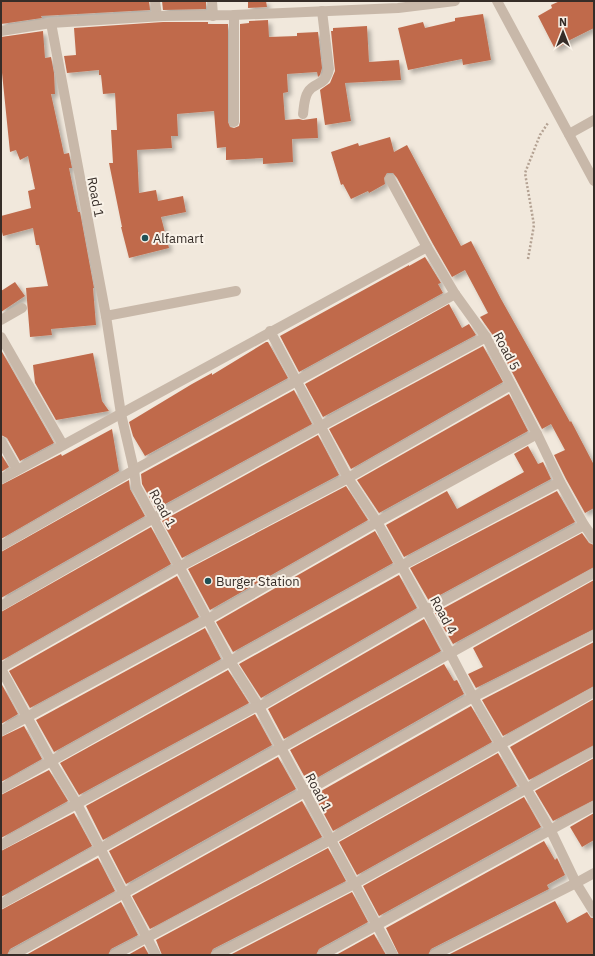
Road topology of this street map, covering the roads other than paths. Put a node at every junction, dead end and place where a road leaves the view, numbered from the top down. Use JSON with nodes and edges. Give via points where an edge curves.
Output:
{"nodes":[{"id":1,"x":155,"y":1,"type":"edge"},
{"id":2,"x":212,"y":1,"type":"edge"},
{"id":3,"x":455,"y":1,"type":"edge"},
{"id":4,"x":497,"y":1,"type":"edge"},
{"id":5,"x":322,"y":11,"type":"junction"},
{"id":6,"x":234,"y":15,"type":"junction"},
{"id":7,"x":157,"y":16,"type":"junction"},
{"id":8,"x":214,"y":16,"type":"junction"},
{"id":9,"x":51,"y":23,"type":"junction"},
{"id":10,"x":1,"y":31,"type":"edge"},
{"id":11,"x":303,"y":114,"type":"dead end"},
{"id":12,"x":594,"y":120,"type":"edge"},
{"id":13,"x":234,"y":122,"type":"dead end"},
{"id":14,"x":569,"y":134,"type":"junction"},
{"id":15,"x":390,"y":179,"type":"dead end"},
{"id":16,"x":594,"y":181,"type":"edge"},
{"id":17,"x":427,"y":247,"type":"junction"},
{"id":18,"x":236,"y":291,"type":"dead end"},
{"id":19,"x":455,"y":294,"type":"junction"},
{"id":20,"x":22,"y":308,"type":"dead end"},
{"id":21,"x":106,"y":316,"type":"junction"},
{"id":22,"x":1,"y":320,"type":"edge"},
{"id":23,"x":270,"y":331,"type":"junction"},
{"id":24,"x":1,"y":337,"type":"edge"},
{"id":25,"x":486,"y":337,"type":"junction"},
{"id":26,"x":297,"y":380,"type":"junction"},
{"id":27,"x":511,"y":386,"type":"junction"},
{"id":28,"x":121,"y":414,"type":"junction"},
{"id":29,"x":321,"y":426,"type":"junction"},
{"id":30,"x":537,"y":434,"type":"junction"},
{"id":31,"x":1,"y":441,"type":"edge"},
{"id":32,"x":63,"y":445,"type":"junction"},
{"id":33,"x":17,"y":469,"type":"junction"},
{"id":34,"x":134,"y":470,"type":"junction"},
{"id":35,"x":348,"y":478,"type":"junction"},
{"id":36,"x":1,"y":479,"type":"edge"},
{"id":37,"x":560,"y":482,"type":"junction"},
{"id":38,"x":154,"y":518,"type":"junction"},
{"id":39,"x":377,"y":522,"type":"junction"},
{"id":40,"x":584,"y":525,"type":"junction"},
{"id":41,"x":594,"y":539,"type":"edge"},
{"id":42,"x":1,"y":546,"type":"edge"},
{"id":43,"x":401,"y":566,"type":"junction"},
{"id":44,"x":180,"y":567,"type":"junction"},
{"id":45,"x":594,"y":573,"type":"edge"},
{"id":46,"x":1,"y":606,"type":"edge"},
{"id":47,"x":426,"y":610,"type":"junction"},
{"id":48,"x":208,"y":619,"type":"junction"},
{"id":49,"x":594,"y":634,"type":"edge"},
{"id":50,"x":450,"y":653,"type":"junction"},
{"id":51,"x":230,"y":661,"type":"junction"},
{"id":52,"x":1,"y":668,"type":"edge"},
{"id":53,"x":594,"y":692,"type":"edge"},
{"id":54,"x":473,"y":697,"type":"junction"},
{"id":55,"x":259,"y":707,"type":"junction"},
{"id":56,"x":26,"y":717,"type":"junction"},
{"id":57,"x":1,"y":731,"type":"edge"},
{"id":58,"x":500,"y":744,"type":"junction"},
{"id":59,"x":282,"y":748,"type":"junction"},
{"id":60,"x":594,"y":751,"type":"edge"},
{"id":61,"x":51,"y":761,"type":"junction"},
{"id":62,"x":1,"y":789,"type":"edge"},
{"id":63,"x":526,"y":789,"type":"junction"},
{"id":64,"x":305,"y":792,"type":"junction"},
{"id":65,"x":77,"y":804,"type":"junction"},
{"id":66,"x":594,"y":806,"type":"edge"},
{"id":67,"x":551,"y":831,"type":"junction"},
{"id":68,"x":330,"y":840,"type":"junction"},
{"id":69,"x":1,"y":845,"type":"edge"},
{"id":70,"x":100,"y":850,"type":"junction"},
{"id":71,"x":594,"y":873,"type":"edge"},
{"id":72,"x":576,"y":883,"type":"junction"},
{"id":73,"x":354,"y":884,"type":"junction"},
{"id":74,"x":124,"y":894,"type":"junction"},
{"id":75,"x":1,"y":904,"type":"edge"},
{"id":76,"x":594,"y":912,"type":"edge"},
{"id":77,"x":377,"y":924,"type":"junction"},
{"id":78,"x":146,"y":937,"type":"junction"},
{"id":79,"x":13,"y":955,"type":"edge"},
{"id":80,"x":114,"y":955,"type":"edge"},
{"id":81,"x":156,"y":955,"type":"edge"},
{"id":82,"x":216,"y":955,"type":"edge"},
{"id":83,"x":322,"y":955,"type":"edge"},
{"id":84,"x":393,"y":955,"type":"edge"},
{"id":85,"x":434,"y":955,"type":"edge"}],
"edges":[{"from":1,"to":7,"type":"street"},
{"from":2,"to":8,"type":"street"},
{"from":3,"to":5,"type":"street","via":[[398,8]]},
{"from":4,"to":14,"type":"street"},
{"from":5,"to":6,"type":"street"},
{"from":5,"to":11,"type":"street","via":[[329,69],[324,81],[309,90]]},
{"from":6,"to":8,"type":"street"},
{"from":6,"to":13,"type":"street"},
{"from":7,"to":8,"type":"street"},
{"from":7,"to":9,"type":"street"},
{"from":9,"to":10,"type":"street"},
{"from":9,"to":21,"type":"street","name":"Road 1"},
{"from":12,"to":14,"type":"street"},
{"from":14,"to":16,"type":"street"},
{"from":15,"to":17,"type":"street","name":"Road 5"},
{"from":17,"to":19,"type":"street","name":"Road 5"},
{"from":17,"to":23,"type":"street"},
{"from":18,"to":21,"type":"street"},
{"from":19,"to":25,"type":"street","name":"Road 5"},
{"from":19,"to":26,"type":"street"},
{"from":20,"to":22,"type":"street"},
{"from":21,"to":28,"type":"street","name":"Road 1"},
{"from":23,"to":26,"type":"street","name":"Road 4"},
{"from":23,"to":28,"type":"street"},
{"from":24,"to":32,"type":"street"},
{"from":25,"to":27,"type":"street","name":"Road 5"},
{"from":25,"to":29,"type":"street"},
{"from":26,"to":29,"type":"street","name":"Road 4"},
{"from":26,"to":34,"type":"street"},
{"from":27,"to":30,"type":"street","name":"Road 5"},
{"from":27,"to":35,"type":"street"},
{"from":28,"to":32,"type":"street"},
{"from":28,"to":34,"type":"street","name":"Road 1"},
{"from":29,"to":35,"type":"street","name":"Road 4"},
{"from":29,"to":38,"type":"street"},
{"from":30,"to":37,"type":"street","name":"Road 5"},
{"from":30,"to":39,"type":"street"},
{"from":31,"to":33,"type":"street"},
{"from":32,"to":33,"type":"street"},
{"from":33,"to":36,"type":"street"},
{"from":34,"to":38,"type":"street","name":"Road 1","via":[[136,486]]},
{"from":34,"to":42,"type":"street"},
{"from":35,"to":39,"type":"street","name":"Road 4"},
{"from":35,"to":44,"type":"street"},
{"from":37,"to":40,"type":"street","name":"Road 5"},
{"from":37,"to":43,"type":"street"},
{"from":38,"to":44,"type":"street","name":"Road 1"},
{"from":38,"to":46,"type":"street"},
{"from":39,"to":43,"type":"street","name":"Road 4"},
{"from":39,"to":48,"type":"street"},
{"from":40,"to":41,"type":"street","name":"Road 5"},
{"from":40,"to":47,"type":"street"},
{"from":43,"to":47,"type":"street","name":"Road 4"},
{"from":43,"to":51,"type":"street"},
{"from":44,"to":48,"type":"street","name":"Road 1"},
{"from":44,"to":52,"type":"street"},
{"from":45,"to":50,"type":"street"},
{"from":47,"to":50,"type":"street","name":"Road 4"},
{"from":47,"to":55,"type":"street"},
{"from":48,"to":51,"type":"street","name":"Road 1"},
{"from":48,"to":56,"type":"street"},
{"from":49,"to":54,"type":"street"},
{"from":50,"to":54,"type":"street","name":"Road 4"},
{"from":50,"to":59,"type":"street"},
{"from":51,"to":55,"type":"street","name":"Road 1"},
{"from":51,"to":61,"type":"street"},
{"from":52,"to":56,"type":"street"},
{"from":53,"to":58,"type":"street"},
{"from":54,"to":58,"type":"street","name":"Road 4"},
{"from":54,"to":64,"type":"street"},
{"from":55,"to":59,"type":"street","name":"Road 1"},
{"from":55,"to":65,"type":"street"},
{"from":56,"to":57,"type":"street"},
{"from":56,"to":61,"type":"street"},
{"from":58,"to":63,"type":"street","name":"Road 4"},
{"from":58,"to":68,"type":"street"},
{"from":59,"to":64,"type":"street","name":"Road 1"},
{"from":59,"to":70,"type":"street"},
{"from":60,"to":63,"type":"street"},
{"from":61,"to":62,"type":"street"},
{"from":61,"to":65,"type":"street"},
{"from":63,"to":67,"type":"street","name":"Road 4"},
{"from":63,"to":73,"type":"street"},
{"from":64,"to":68,"type":"street","name":"Road 1"},
{"from":64,"to":74,"type":"street"},
{"from":65,"to":69,"type":"street"},
{"from":65,"to":70,"type":"street"},
{"from":66,"to":67,"type":"street"},
{"from":67,"to":72,"type":"street","name":"Road 4"},
{"from":67,"to":77,"type":"street"},
{"from":68,"to":73,"type":"street","name":"Road 1"},
{"from":68,"to":78,"type":"street"},
{"from":70,"to":74,"type":"street"},
{"from":70,"to":75,"type":"street"},
{"from":71,"to":72,"type":"street"},
{"from":72,"to":76,"type":"street","name":"Road 4"},
{"from":72,"to":85,"type":"street"},
{"from":73,"to":77,"type":"street","name":"Road 1"},
{"from":73,"to":82,"type":"street"},
{"from":74,"to":78,"type":"street"},
{"from":74,"to":79,"type":"street"},
{"from":77,"to":83,"type":"street"},
{"from":77,"to":84,"type":"street","name":"Road 1"},
{"from":78,"to":80,"type":"street"},
{"from":78,"to":81,"type":"street"}]}
